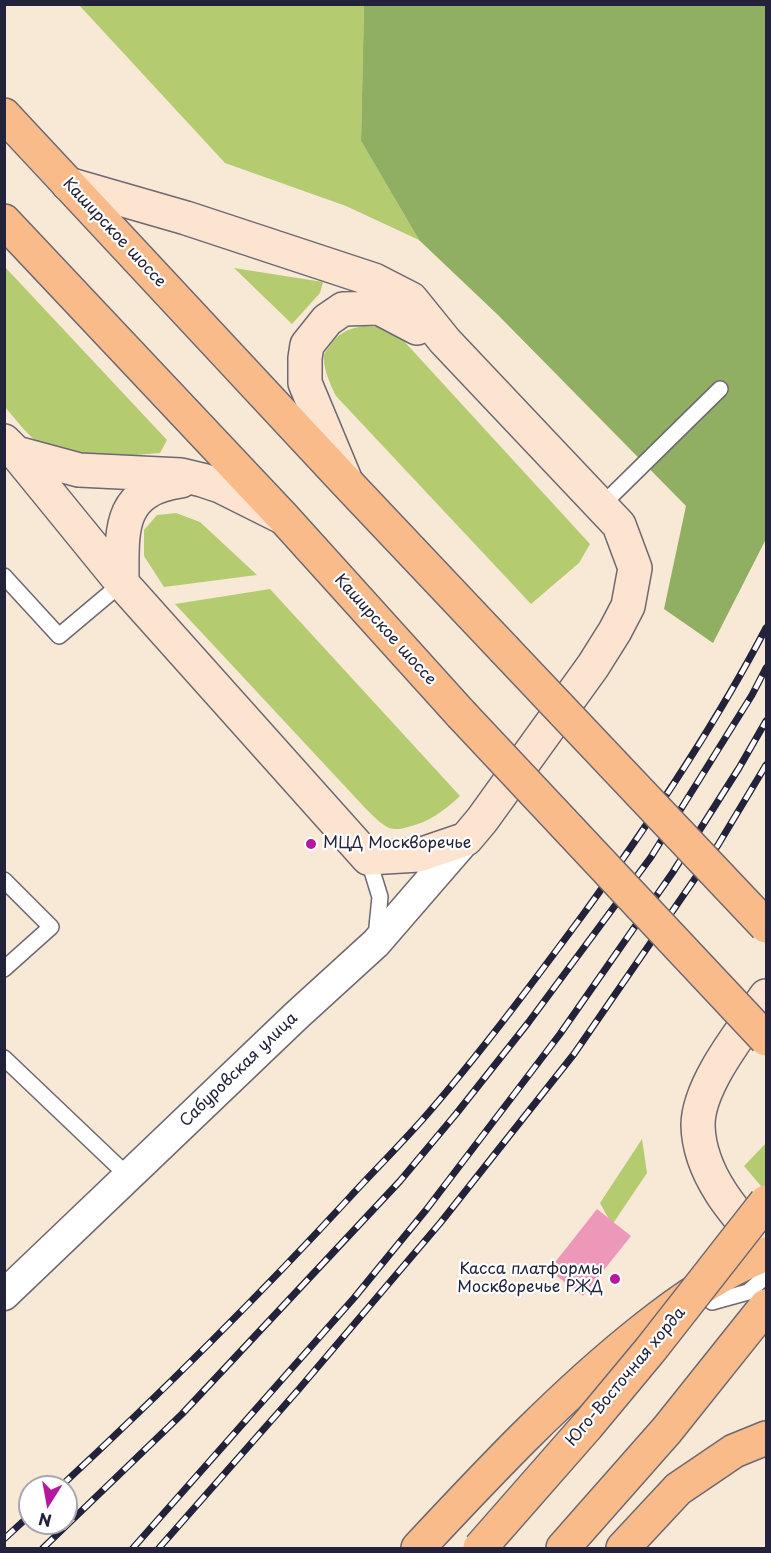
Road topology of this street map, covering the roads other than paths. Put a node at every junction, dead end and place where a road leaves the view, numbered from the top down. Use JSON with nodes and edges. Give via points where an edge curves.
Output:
{"nodes":[{"id":1,"x":4,"y":115,"type":"edge"},
{"id":2,"x":68,"y":184,"type":"junction"},
{"id":3,"x":4,"y":221,"type":"edge"},
{"id":4,"x":445,"y":341,"type":"junction"},
{"id":5,"x":720,"y":389,"type":"dead end"},
{"id":6,"x":10,"y":447,"type":"edge"},
{"id":7,"x":202,"y":480,"type":"junction"},
{"id":8,"x":347,"y":483,"type":"junction"},
{"id":9,"x":601,"y":506,"type":"junction"},
{"id":10,"x":283,"y":517,"type":"junction"},
{"id":11,"x":4,"y":576,"type":"edge"},
{"id":12,"x":122,"y":583,"type":"junction"},
{"id":13,"x":466,"y":840,"type":"junction"},
{"id":14,"x":368,"y":858,"type":"junction"},
{"id":15,"x":4,"y":880,"type":"edge"},
{"id":16,"x":766,"y":926,"type":"edge"},
{"id":17,"x":376,"y":943,"type":"junction"},
{"id":18,"x":4,"y":969,"type":"edge"},
{"id":19,"x":766,"y":996,"type":"edge"},
{"id":20,"x":766,"y":1039,"type":"edge"},
{"id":21,"x":4,"y":1058,"type":"edge"},
{"id":22,"x":128,"y":1176,"type":"junction"},
{"id":23,"x":766,"y":1202,"type":"edge"},
{"id":24,"x":766,"y":1249,"type":"edge"},
{"id":25,"x":766,"y":1254,"type":"edge"},
{"id":26,"x":766,"y":1276,"type":"edge"},
{"id":27,"x":4,"y":1295,"type":"edge"},
{"id":28,"x":712,"y":1302,"type":"dead end"},
{"id":29,"x":766,"y":1306,"type":"edge"},
{"id":30,"x":766,"y":1438,"type":"edge"},
{"id":31,"x":418,"y":1548,"type":"edge"},
{"id":32,"x":480,"y":1548,"type":"edge"},
{"id":33,"x":563,"y":1548,"type":"edge"},
{"id":34,"x":623,"y":1548,"type":"edge"}],
"edges":[{"from":1,"to":2,"type":"main road","name":"Каширское шоссе"},
{"from":2,"to":4,"type":"main road","via":[[375,280],[411,299]]},
{"from":2,"to":8,"type":"main road","name":"Каширское шоссе"},
{"from":3,"to":10,"type":"main road","name":"Каширское шоссе"},
{"from":4,"to":8,"type":"main road","via":[[379,308],[343,309],[327,320],[307,345],[305,383]]},
{"from":4,"to":9,"type":"main road"},
{"from":5,"to":9,"type":"lane"},
{"from":6,"to":7,"type":"main road","via":[[80,470],[180,475]]},
{"from":6,"to":12,"type":"main road"},
{"from":7,"to":10,"type":"main road"},
{"from":7,"to":12,"type":"main road","via":[[158,486],[133,504],[122,537]]},
{"from":8,"to":16,"type":"main road","name":"Каширское шоссе","bridge":true},
{"from":9,"to":13,"type":"main road","via":[[619,525],[635,568],[628,606],[593,666]]},
{"from":10,"to":20,"type":"main road","name":"Каширское шоссе","bridge":true,"via":[[461,714]]},
{"from":11,"to":12,"type":"lane","via":[[59,636]]},
{"from":12,"to":14,"type":"main road"},
{"from":13,"to":14,"type":"main road","via":[[419,855]]},
{"from":13,"to":17,"type":"street","name":"Сабуровская улица"},
{"from":14,"to":17,"type":"lane","via":[[380,897]]},
{"from":15,"to":18,"type":"lane","via":[[51,927]]},
{"from":17,"to":22,"type":"street","name":"Сабуровская улица"},
{"from":19,"to":24,"type":"main road","via":[[717,1069],[703,1098],[698,1123],[701,1152],[725,1199]]},
{"from":21,"to":22,"type":"lane"},
{"from":22,"to":27,"type":"street","name":"Сабуровская улица"},
{"from":23,"to":32,"type":"main road","name":"Юго-Восточная хорда","bridge":true,"via":[[644,1358]]},
{"from":25,"to":31,"type":"main road","bridge":true,"via":[[715,1278],[608,1357],[558,1403]]},
{"from":26,"to":28,"type":"lane","via":[[748,1292]]},
{"from":29,"to":33,"type":"main road","via":[[667,1430]]},
{"from":30,"to":34,"type":"main road","via":[[734,1451],[678,1489]]}]}
